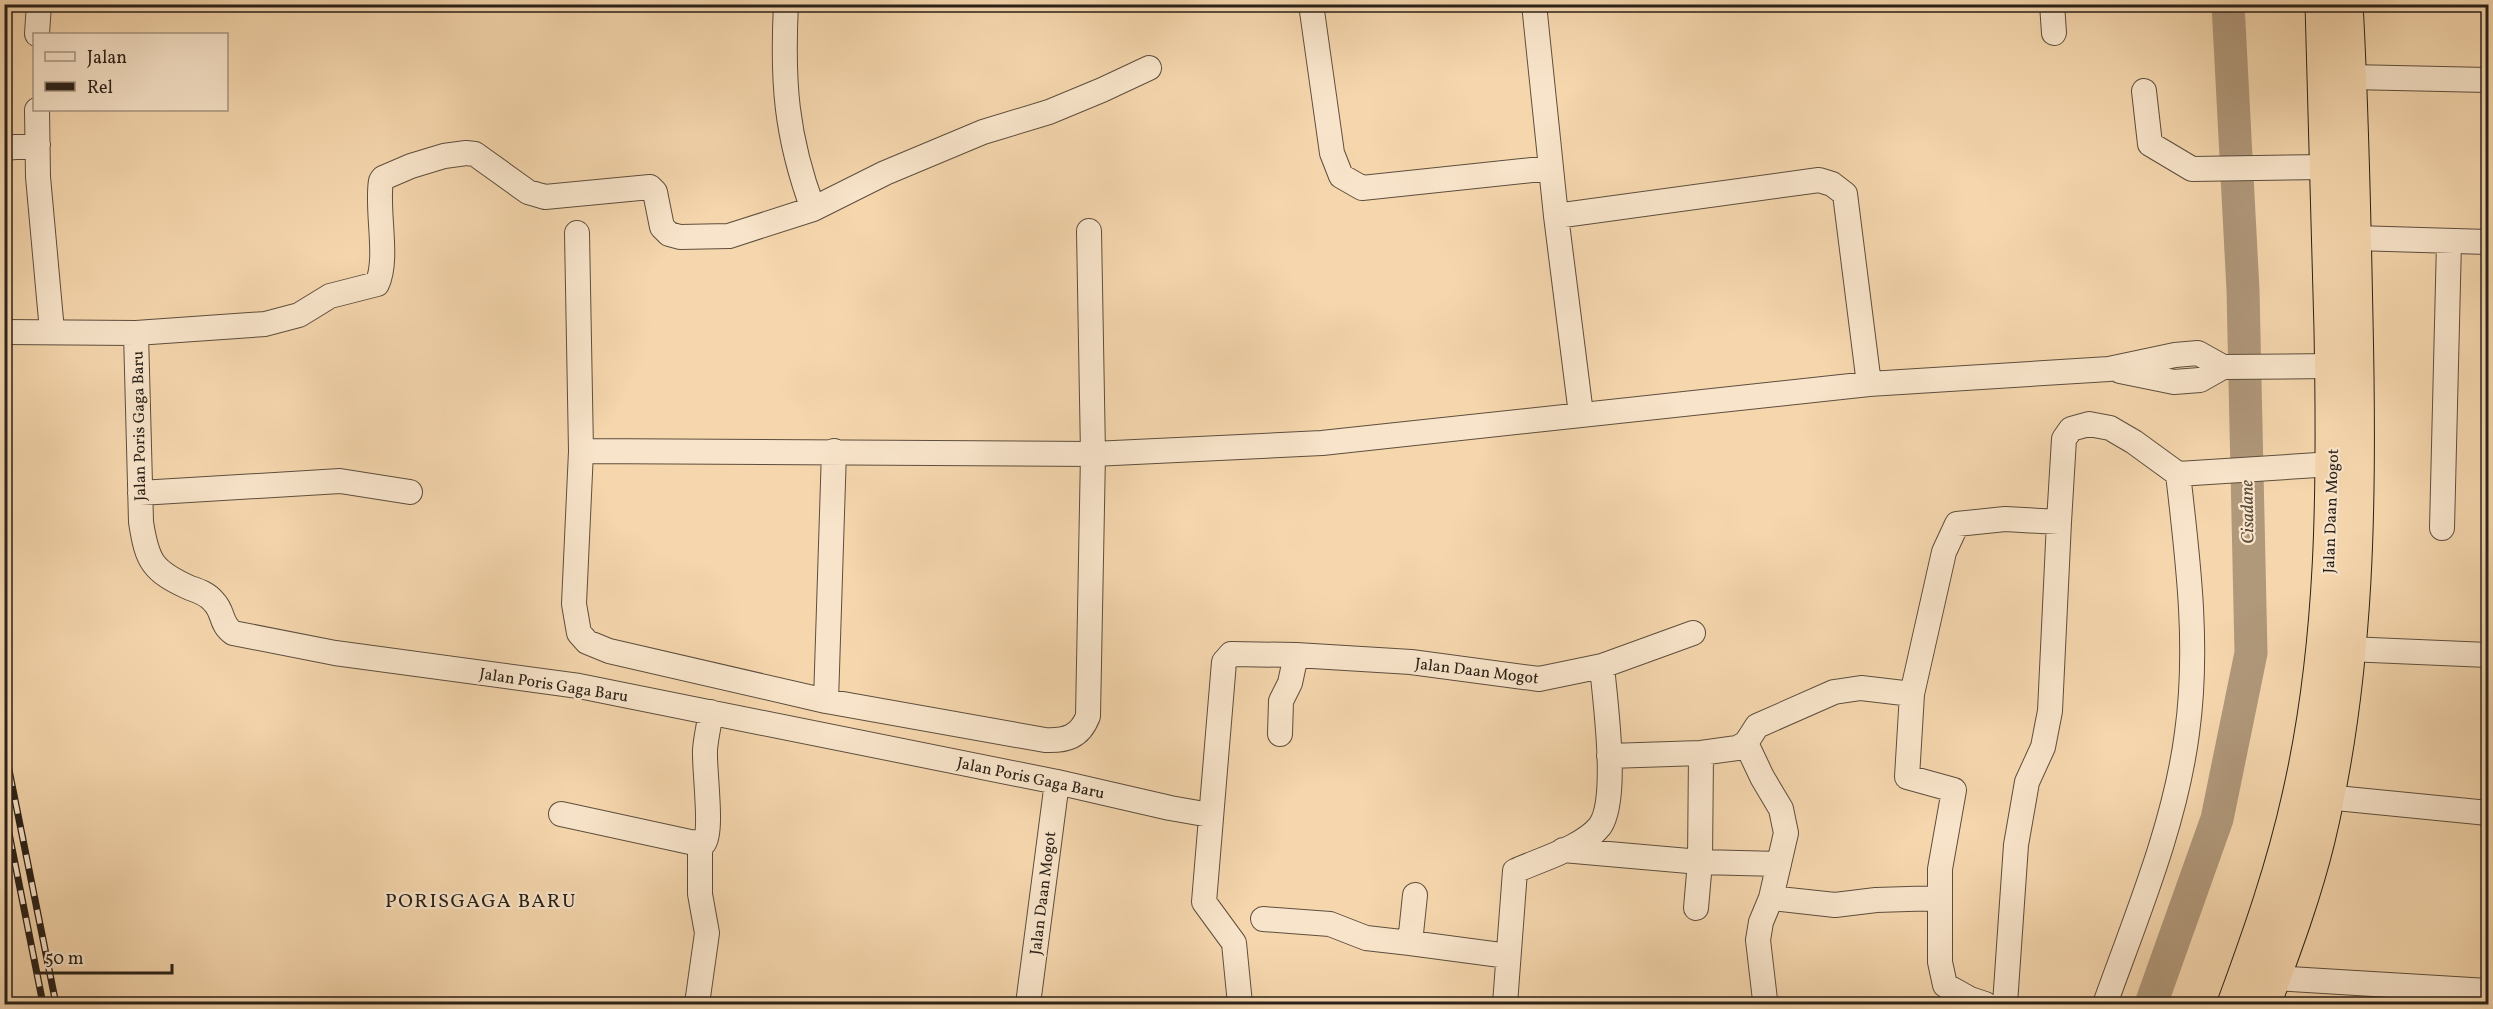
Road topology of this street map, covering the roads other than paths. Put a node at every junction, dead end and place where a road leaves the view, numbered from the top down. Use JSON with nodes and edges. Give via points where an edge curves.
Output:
{"nodes":[{"id":1,"x":39,"y":4,"type":"edge"},
{"id":2,"x":786,"y":4,"type":"edge"},
{"id":3,"x":1311,"y":4,"type":"edge"},
{"id":4,"x":1534,"y":4,"type":"edge"},
{"id":5,"x":2052,"y":4,"type":"edge"},
{"id":6,"x":2322,"y":4,"type":"edge"},
{"id":7,"x":2346,"y":4,"type":"edge"},
{"id":8,"x":37,"y":33,"type":"edge"},
{"id":9,"x":2054,"y":33,"type":"dead end"},
{"id":10,"x":1149,"y":69,"type":"dead end"},
{"id":11,"x":2350,"y":77,"type":"junction"},
{"id":12,"x":2488,"y":80,"type":"edge"},
{"id":13,"x":2144,"y":92,"type":"dead end"},
{"id":14,"x":37,"y":111,"type":"edge"},
{"id":15,"x":38,"y":145,"type":"junction"},
{"id":16,"x":4,"y":148,"type":"edge"},
{"id":17,"x":2327,"y":167,"type":"junction"},
{"id":18,"x":1551,"y":168,"type":"junction"},
{"id":19,"x":813,"y":209,"type":"junction"},
{"id":20,"x":1556,"y":216,"type":"junction"},
{"id":21,"x":1089,"y":231,"type":"dead end"},
{"id":22,"x":577,"y":233,"type":"dead end"},
{"id":23,"x":2355,"y":238,"type":"junction"},
{"id":24,"x":2449,"y":242,"type":"junction"},
{"id":25,"x":2488,"y":242,"type":"edge"},
{"id":26,"x":52,"y":331,"type":"junction"},
{"id":27,"x":4,"y":332,"type":"edge"},
{"id":28,"x":136,"y":333,"type":"junction"},
{"id":29,"x":2322,"y":366,"type":"junction"},
{"id":30,"x":1869,"y":384,"type":"junction"},
{"id":31,"x":1581,"y":414,"type":"junction"},
{"id":32,"x":581,"y":451,"type":"junction"},
{"id":33,"x":834,"y":451,"type":"junction"},
{"id":34,"x":1093,"y":454,"type":"junction"},
{"id":35,"x":2323,"y":465,"type":"junction"},
{"id":36,"x":2187,"y":473,"type":"junction"},
{"id":37,"x":410,"y":492,"type":"dead end"},
{"id":38,"x":140,"y":493,"type":"junction"},
{"id":39,"x":2059,"y":522,"type":"junction"},
{"id":40,"x":2442,"y":528,"type":"dead end"},
{"id":41,"x":1693,"y":633,"type":"dead end"},
{"id":42,"x":2349,"y":649,"type":"junction"},
{"id":43,"x":1296,"y":654,"type":"junction"},
{"id":44,"x":2488,"y":655,"type":"edge"},
{"id":45,"x":1602,"y":666,"type":"junction"},
{"id":46,"x":1912,"y":694,"type":"junction"},
{"id":47,"x":826,"y":701,"type":"junction"},
{"id":48,"x":711,"y":712,"type":"junction"},
{"id":49,"x":1280,"y":734,"type":"dead end"},
{"id":50,"x":1746,"y":743,"type":"junction"},
{"id":51,"x":1701,"y":753,"type":"junction"},
{"id":52,"x":1610,"y":756,"type":"junction"},
{"id":53,"x":1057,"y":782,"type":"junction"},
{"id":54,"x":2326,"y":797,"type":"junction"},
{"id":55,"x":2488,"y":813,"type":"edge"},
{"id":56,"x":561,"y":814,"type":"dead end"},
{"id":57,"x":1210,"y":815,"type":"junction"},
{"id":58,"x":700,"y":844,"type":"junction"},
{"id":59,"x":1562,"y":850,"type":"junction"},
{"id":60,"x":1700,"y":862,"type":"junction"},
{"id":61,"x":1779,"y":864,"type":"junction"},
{"id":62,"x":2294,"y":874,"type":"junction"},
{"id":63,"x":1415,"y":895,"type":"dead end"},
{"id":64,"x":1771,"y":898,"type":"junction"},
{"id":65,"x":1940,"y":898,"type":"junction"},
{"id":66,"x":1695,"y":908,"type":"dead end"},
{"id":67,"x":1263,"y":919,"type":"dead end"},
{"id":68,"x":1410,"y":943,"type":"junction"},
{"id":69,"x":1508,"y":956,"type":"junction"},
{"id":70,"x":2488,"y":991,"type":"edge"},
{"id":71,"x":2269,"y":992,"type":"edge"},
{"id":72,"x":698,"y":1005,"type":"edge"},
{"id":73,"x":1028,"y":1005,"type":"edge"},
{"id":74,"x":1240,"y":1005,"type":"edge"},
{"id":75,"x":1505,"y":1005,"type":"edge"},
{"id":76,"x":1768,"y":1005,"type":"edge"},
{"id":77,"x":1985,"y":1005,"type":"edge"},
{"id":78,"x":2005,"y":1005,"type":"edge"},
{"id":79,"x":2105,"y":1005,"type":"edge"},
{"id":80,"x":2234,"y":1005,"type":"edge"}],
"edges":[{"from":1,"to":8,"type":"street"},
{"from":2,"to":19,"type":"street","via":[[785,98],[802,179]]},
{"from":3,"to":18,"type":"street","via":[[1332,153],[1341,176],[1362,188]]},
{"from":4,"to":18,"type":"street"},
{"from":5,"to":9,"type":"street"},
{"from":6,"to":17,"type":"highway","name":"Jalan Daan Mogot"},
{"from":7,"to":11,"type":"highway","name":"Jalan Daan Mogot"},
{"from":10,"to":19,"type":"street","via":[[1048,111],[983,132],[885,173]]},
{"from":11,"to":12,"type":"street"},
{"from":11,"to":23,"type":"highway","name":"Jalan Daan Mogot"},
{"from":13,"to":17,"type":"street","via":[[2150,144],[2192,169]]},
{"from":14,"to":15,"type":"street"},
{"from":15,"to":16,"type":"street"},
{"from":15,"to":26,"type":"street"},
{"from":17,"to":29,"type":"highway","name":"Jalan Daan Mogot"},
{"from":18,"to":20,"type":"street"},
{"from":19,"to":28,"type":"street","via":[[729,236],[680,237],[662,227],[655,192],[650,187],[545,198],[528,192],[475,154],[444,156],[381,181],[382,240],[377,284],[330,296],[285,321]]},
{"from":20,"to":30,"type":"street","via":[[1819,180],[1832,184],[1845,194]]},
{"from":20,"to":31,"type":"street"},
{"from":21,"to":34,"type":"street"},
{"from":22,"to":32,"type":"street"},
{"from":23,"to":24,"type":"street"},
{"from":23,"to":42,"type":"highway","name":"Jalan Daan Mogot","via":[[2359,454]]},
{"from":24,"to":25,"type":"street"},
{"from":24,"to":40,"type":"street"},
{"from":26,"to":27,"type":"street"},
{"from":26,"to":28,"type":"street"},
{"from":28,"to":38,"type":"street","name":"Jalan Poris Gaga Baru"},
{"from":29,"to":30,"type":"street","via":[[2223,367],[2200,380],[2174,382],[2109,369]]},
{"from":29,"to":35,"type":"highway","name":"Jalan Daan Mogot"},
{"from":30,"to":31,"type":"street"},
{"from":31,"to":34,"type":"street","via":[[1322,443]]},
{"from":32,"to":33,"type":"street"},
{"from":32,"to":47,"type":"street","via":[[574,604],[579,633],[587,642],[609,651]]},
{"from":33,"to":34,"type":"street"},
{"from":33,"to":47,"type":"street"},
{"from":34,"to":47,"type":"street","via":[[1088,716],[1083,728],[1072,737],[1045,740]]},
{"from":35,"to":36,"type":"street"},
{"from":35,"to":62,"type":"highway","name":"Jalan Daan Mogot","via":[[2331,553],[2322,649],[2300,795]]},
{"from":36,"to":39,"type":"street","via":[[2110,429],[2089,424],[2071,429],[2064,439]]},
{"from":36,"to":79,"type":"street","via":[[2192,655],[2187,734],[2157,859]]},
{"from":37,"to":38,"type":"street","via":[[340,481]]},
{"from":38,"to":48,"type":"street","name":"Jalan Poris Gaga Baru","via":[[145,549],[158,570],[207,595],[232,633],[335,653],[579,686]]},
{"from":39,"to":46,"type":"street","via":[[2005,519],[1957,524],[1944,552]]},
{"from":39,"to":78,"type":"street","via":[[2050,711],[2043,747],[2027,782],[2016,845]]},
{"from":41,"to":45,"type":"street","name":"Jalan Daan Mogot"},
{"from":42,"to":44,"type":"street"},
{"from":42,"to":54,"type":"highway","name":"Jalan Daan Mogot"},
{"from":43,"to":45,"type":"street","name":"Jalan Daan Mogot","via":[[1411,662],[1539,679]]},
{"from":43,"to":49,"type":"street","via":[[1290,683],[1281,701]]},
{"from":43,"to":57,"type":"street","name":"Jalan Daan Mogot","via":[[1231,654],[1224,662]]},
{"from":45,"to":52,"type":"street"},
{"from":46,"to":50,"type":"street","via":[[1861,688],[1834,692],[1757,726]]},
{"from":46,"to":65,"type":"street","via":[[1907,777],[1954,790],[1940,869]]},
{"from":48,"to":53,"type":"street","name":"Jalan Poris Gaga Baru"},
{"from":48,"to":58,"type":"street","via":[[705,750],[708,832],[705,843]]},
{"from":50,"to":51,"type":"street"},
{"from":50,"to":61,"type":"street","via":[[1781,809],[1785,833]]},
{"from":51,"to":52,"type":"street"},
{"from":51,"to":60,"type":"street"},
{"from":52,"to":59,"type":"street","via":[[1607,810],[1600,826],[1581,842]]},
{"from":53,"to":57,"type":"street","name":"Jalan Poris Gaga Baru"},
{"from":53,"to":73,"type":"street","name":"Jalan Daan Mogot"},
{"from":54,"to":55,"type":"street"},
{"from":54,"to":62,"type":"highway","name":"Jalan Daan Mogot"},
{"from":56,"to":58,"type":"street"},
{"from":57,"to":74,"type":"street","name":"Jalan Daan Mogot","via":[[1204,902],[1234,943]]},
{"from":58,"to":72,"type":"street","via":[[700,894],[707,933]]},
{"from":59,"to":60,"type":"street"},
{"from":59,"to":69,"type":"street","via":[[1515,871]]},
{"from":60,"to":61,"type":"street"},
{"from":60,"to":66,"type":"street"},
{"from":61,"to":64,"type":"street"},
{"from":62,"to":71,"type":"highway","name":"Jalan Daan Mogot"},
{"from":62,"to":80,"type":"highway","name":"Jalan Daan Mogot"},
{"from":63,"to":68,"type":"street"},
{"from":64,"to":65,"type":"street","via":[[1835,905]]},
{"from":64,"to":76,"type":"street","via":[[1758,940]]},
{"from":65,"to":77,"type":"street","via":[[1940,962],[1945,985]]},
{"from":67,"to":68,"type":"street","via":[[1329,924],[1366,938]]},
{"from":68,"to":69,"type":"street"},
{"from":69,"to":75,"type":"street"},
{"from":70,"to":71,"type":"street"}]}
